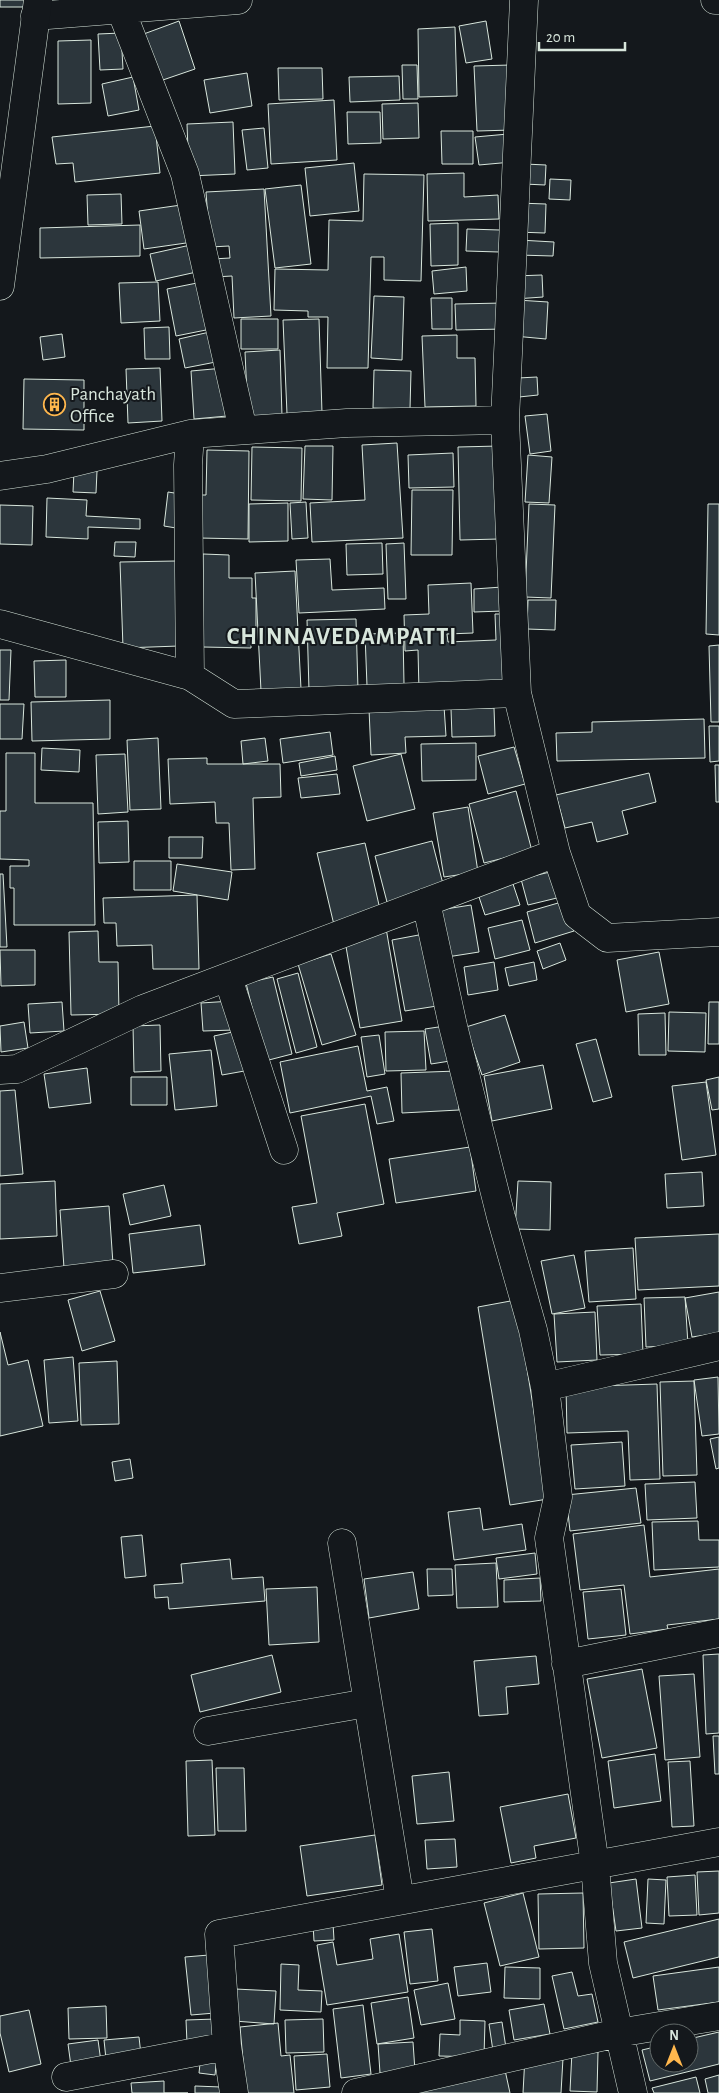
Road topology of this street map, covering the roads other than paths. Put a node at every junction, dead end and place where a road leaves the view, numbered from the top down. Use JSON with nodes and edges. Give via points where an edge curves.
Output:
{"nodes":[{"id":1,"x":238,"y":0,"type":"edge"},
{"id":2,"x":524,"y":0,"type":"edge"},
{"id":3,"x":715,"y":0,"type":"edge"},
{"id":4,"x":719,"y":0,"type":"edge"},
{"id":5,"x":36,"y":8,"type":"edge"},
{"id":6,"x":121,"y":10,"type":"junction"},
{"id":7,"x":0,"y":286,"type":"edge"},
{"id":8,"x":505,"y":420,"type":"junction"},
{"id":9,"x":243,"y":430,"type":"junction"},
{"id":10,"x":190,"y":434,"type":"junction"},
{"id":11,"x":0,"y":476,"type":"edge"},
{"id":12,"x":0,"y":624,"type":"edge"},
{"id":13,"x":190,"y":676,"type":"junction"},
{"id":14,"x":517,"y":693,"type":"junction"},
{"id":15,"x":556,"y":853,"type":"junction"},
{"id":16,"x":426,"y":902,"type":"junction"},
{"id":17,"x":719,"y":932,"type":"edge"},
{"id":18,"x":228,"y":978,"type":"junction"},
{"id":19,"x":0,"y":1070,"type":"edge"},
{"id":20,"x":284,"y":1150,"type":"dead end"},
{"id":21,"x":114,"y":1274,"type":"dead end"},
{"id":22,"x":0,"y":1288,"type":"edge"},
{"id":23,"x":719,"y":1346,"type":"edge"},
{"id":24,"x":545,"y":1387,"type":"junction"},
{"id":25,"x":342,"y":1543,"type":"dead end"},
{"id":26,"x":719,"y":1633,"type":"edge"},
{"id":27,"x":566,"y":1664,"type":"junction"},
{"id":28,"x":367,"y":1703,"type":"junction"},
{"id":29,"x":208,"y":1731,"type":"dead end"},
{"id":30,"x":719,"y":1842,"type":"edge"},
{"id":31,"x":595,"y":1865,"type":"junction"},
{"id":32,"x":400,"y":1900,"type":"junction"},
{"id":33,"x":719,"y":2016,"type":"edge"},
{"id":34,"x":618,"y":2033,"type":"junction"},
{"id":35,"x":227,"y":2046,"type":"junction"},
{"id":36,"x":66,"y":2077,"type":"dead end"},
{"id":37,"x":234,"y":2093,"type":"edge"},
{"id":38,"x":356,"y":2093,"type":"edge"},
{"id":39,"x":633,"y":2093,"type":"edge"}],
"edges":[{"from":1,"to":6,"type":"street"},
{"from":2,"to":8,"type":"street"},
{"from":3,"to":4,"type":"street"},
{"from":5,"to":6,"type":"street"},
{"from":5,"to":7,"type":"street"},
{"from":6,"to":9,"type":"street","via":[[185,174]]},
{"from":8,"to":9,"type":"street","via":[[347,423]]},
{"from":8,"to":14,"type":"street"},
{"from":9,"to":10,"type":"street"},
{"from":10,"to":11,"type":"street","via":[[47,469]]},
{"from":10,"to":13,"type":"street"},
{"from":12,"to":13,"type":"street"},
{"from":13,"to":14,"type":"street","via":[[234,704]]},
{"from":14,"to":15,"type":"street"},
{"from":15,"to":16,"type":"street"},
{"from":15,"to":17,"type":"street","via":[[577,915],[607,938]]},
{"from":16,"to":18,"type":"street"},
{"from":16,"to":24,"type":"street","via":[[453,1026]]},
{"from":18,"to":19,"type":"street","via":[[143,1009],[17,1069]]},
{"from":18,"to":20,"type":"street"},
{"from":21,"to":22,"type":"street"},
{"from":23,"to":24,"type":"street"},
{"from":24,"to":27,"type":"street","via":[[558,1497],[549,1538]]},
{"from":25,"to":28,"type":"street"},
{"from":26,"to":27,"type":"street"},
{"from":27,"to":31,"type":"street"},
{"from":28,"to":29,"type":"street"},
{"from":28,"to":32,"type":"street"},
{"from":30,"to":31,"type":"street"},
{"from":31,"to":32,"type":"street"},
{"from":31,"to":34,"type":"street","via":[[603,1963]]},
{"from":32,"to":35,"type":"street","via":[[219,1934]]},
{"from":33,"to":34,"type":"street"},
{"from":34,"to":38,"type":"street"},
{"from":34,"to":39,"type":"street"},
{"from":35,"to":36,"type":"street"},
{"from":35,"to":37,"type":"street"}]}
